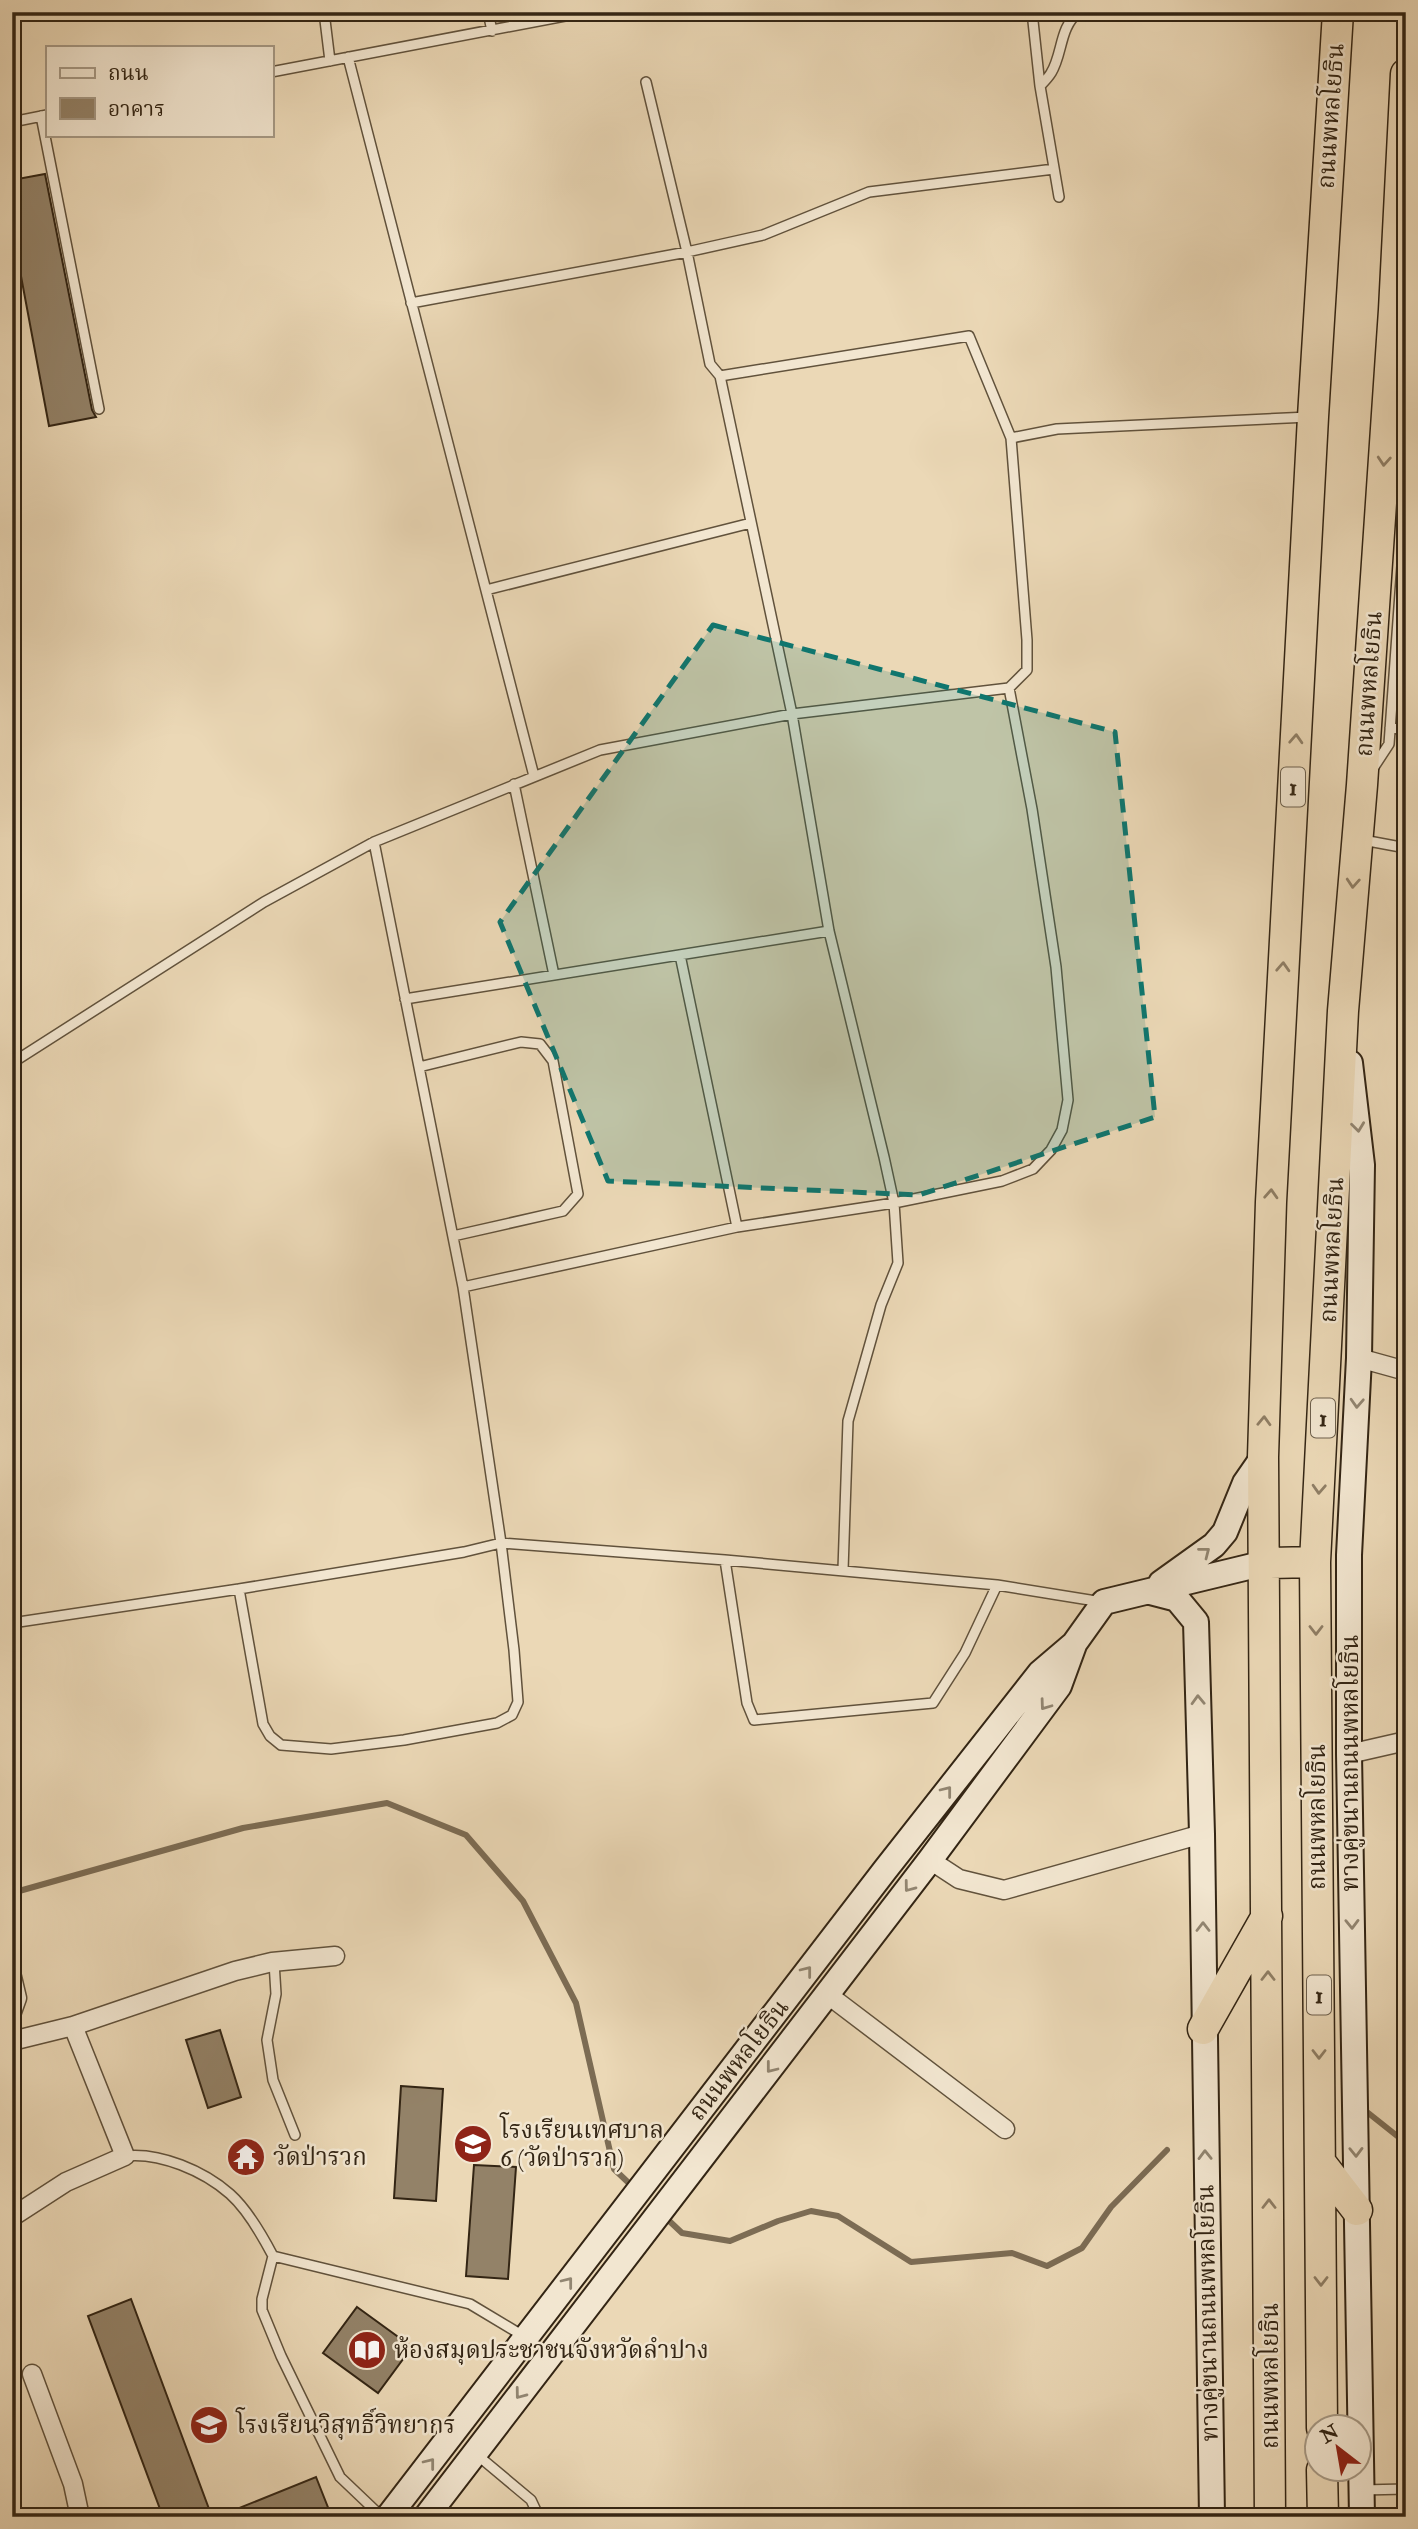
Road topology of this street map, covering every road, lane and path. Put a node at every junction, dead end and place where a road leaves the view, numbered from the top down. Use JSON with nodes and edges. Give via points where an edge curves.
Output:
{"nodes":[{"id":1,"x":324,"y":12,"type":"edge"},
{"id":2,"x":488,"y":12,"type":"edge"},
{"id":3,"x":586,"y":12,"type":"edge"},
{"id":4,"x":1032,"y":12,"type":"edge"},
{"id":5,"x":1079,"y":12,"type":"edge"},
{"id":6,"x":1338,"y":12,"type":"edge"},
{"id":7,"x":492,"y":31,"type":"junction"},
{"id":8,"x":348,"y":57,"type":"junction"},
{"id":9,"x":330,"y":61,"type":"junction"},
{"id":10,"x":273,"y":72,"type":"edge"},
{"id":11,"x":1406,"y":75,"type":"edge"},
{"id":12,"x":646,"y":82,"type":"dead end"},
{"id":13,"x":1040,"y":86,"type":"junction"},
{"id":14,"x":44,"y":115,"type":"edge"},
{"id":15,"x":12,"y":122,"type":"edge"},
{"id":16,"x":48,"y":136,"type":"edge"},
{"id":17,"x":1054,"y":169,"type":"junction"},
{"id":18,"x":1059,"y":197,"type":"dead end"},
{"id":19,"x":687,"y":252,"type":"junction"},
{"id":20,"x":411,"y":303,"type":"junction"},
{"id":21,"x":720,"y":376,"type":"junction"},
{"id":22,"x":99,"y":409,"type":"dead end"},
{"id":23,"x":1313,"y":417,"type":"junction"},
{"id":24,"x":1011,"y":438,"type":"junction"},
{"id":25,"x":1406,"y":511,"type":"edge"},
{"id":26,"x":751,"y":523,"type":"junction"},
{"id":27,"x":486,"y":590,"type":"junction"},
{"id":28,"x":1009,"y":688,"type":"junction"},
{"id":29,"x":792,"y":714,"type":"junction"},
{"id":30,"x":1390,"y":728,"type":"junction"},
{"id":31,"x":1406,"y":729,"type":"edge"},
{"id":32,"x":534,"y":776,"type":"junction"},
{"id":33,"x":514,"y":784,"type":"junction"},
{"id":34,"x":1362,"y":785,"type":"junction"},
{"id":35,"x":1356,"y":839,"type":"junction"},
{"id":36,"x":374,"y":842,"type":"junction"},
{"id":37,"x":1406,"y":848,"type":"edge"},
{"id":38,"x":829,"y":930,"type":"junction"},
{"id":39,"x":680,"y":955,"type":"junction"},
{"id":40,"x":554,"y":975,"type":"junction"},
{"id":41,"x":405,"y":999,"type":"junction"},
{"id":42,"x":1343,"y":1010,"type":"junction"},
{"id":43,"x":12,"y":1063,"type":"edge"},
{"id":44,"x":419,"y":1067,"type":"junction"},
{"id":45,"x":894,"y":1203,"type":"junction"},
{"id":46,"x":737,"y":1227,"type":"junction"},
{"id":47,"x":453,"y":1236,"type":"junction"},
{"id":48,"x":463,"y":1287,"type":"junction"},
{"id":49,"x":1359,"y":1358,"type":"junction"},
{"id":50,"x":1406,"y":1371,"type":"edge"},
{"id":51,"x":1263,"y":1457,"type":"junction"},
{"id":52,"x":501,"y":1544,"type":"junction"},
{"id":53,"x":725,"y":1560,"type":"junction"},
{"id":54,"x":1315,"y":1562,"type":"junction"},
{"id":55,"x":1265,"y":1563,"type":"junction"},
{"id":56,"x":843,"y":1570,"type":"junction"},
{"id":57,"x":998,"y":1585,"type":"junction"},
{"id":58,"x":239,"y":1589,"type":"junction"},
{"id":59,"x":1150,"y":1592,"type":"junction"},
{"id":60,"x":1104,"y":1602,"type":"junction"},
{"id":61,"x":12,"y":1623,"type":"edge"},
{"id":62,"x":1074,"y":1644,"type":"junction"},
{"id":63,"x":1406,"y":1741,"type":"edge"},
{"id":64,"x":1349,"y":1754,"type":"junction"},
{"id":65,"x":1202,"y":1834,"type":"junction"},
{"id":66,"x":930,"y":1860,"type":"junction"},
{"id":67,"x":1268,"y":1915,"type":"junction"},
{"id":68,"x":335,"y":1956,"type":"dead end"},
{"id":69,"x":274,"y":1962,"type":"junction"},
{"id":70,"x":12,"y":1977,"type":"edge"},
{"id":71,"x":827,"y":1994,"type":"junction"},
{"id":72,"x":12,"y":2012,"type":"edge"},
{"id":73,"x":73,"y":2026,"type":"junction"},
{"id":74,"x":1203,"y":2029,"type":"junction"},
{"id":75,"x":12,"y":2041,"type":"edge"},
{"id":76,"x":1005,"y":2130,"type":"dead end"},
{"id":77,"x":295,"y":2135,"type":"dead end"},
{"id":78,"x":125,"y":2156,"type":"junction"},
{"id":79,"x":1320,"y":2162,"type":"junction"},
{"id":80,"x":1357,"y":2210,"type":"junction"},
{"id":81,"x":12,"y":2217,"type":"edge"},
{"id":82,"x":273,"y":2256,"type":"junction"},
{"id":83,"x":526,"y":2337,"type":"junction"},
{"id":84,"x":32,"y":2374,"type":"dead end"},
{"id":85,"x":1322,"y":2414,"type":"edge"},
{"id":86,"x":475,"y":2453,"type":"junction"},
{"id":87,"x":1322,"y":2484,"type":"edge"},
{"id":88,"x":1406,"y":2489,"type":"edge"},
{"id":89,"x":1362,"y":2490,"type":"junction"},
{"id":90,"x":80,"y":2517,"type":"edge"},
{"id":91,"x":382,"y":2517,"type":"edge"},
{"id":92,"x":388,"y":2517,"type":"edge"},
{"id":93,"x":426,"y":2517,"type":"edge"},
{"id":94,"x":538,"y":2517,"type":"edge"},
{"id":95,"x":1212,"y":2517,"type":"edge"},
{"id":96,"x":1270,"y":2517,"type":"edge"},
{"id":97,"x":1322,"y":2517,"type":"edge"},
{"id":98,"x":1362,"y":2517,"type":"edge"}],
"edges":[{"from":1,"to":9,"type":"lane"},
{"from":2,"to":7,"type":"lane"},
{"from":3,"to":7,"type":"lane"},
{"from":4,"to":13,"type":"lane"},
{"from":5,"to":13,"type":"lane","via":[[1063,35],[1052,72]]},
{"from":6,"to":23,"type":"highway","name":"ถนนพหลโยธิน","number":"1"},
{"from":7,"to":8,"type":"lane"},
{"from":8,"to":9,"type":"lane"},
{"from":8,"to":20,"type":"lane"},
{"from":9,"to":10,"type":"lane"},
{"from":11,"to":34,"type":"highway","name":"ถนนพหลโยธิน","number":"1","one_way":true,"via":[[1398,321]]},
{"from":12,"to":19,"type":"lane"},
{"from":13,"to":17,"type":"lane"},
{"from":14,"to":15,"type":"lane"},
{"from":16,"to":22,"type":"lane"},
{"from":17,"to":18,"type":"lane"},
{"from":17,"to":19,"type":"lane","via":[[869,192],[762,234]]},
{"from":19,"to":20,"type":"lane"},
{"from":19,"to":21,"type":"lane","via":[[710,364]]},
{"from":20,"to":27,"type":"lane"},
{"from":21,"to":24,"type":"lane","via":[[969,336]]},
{"from":21,"to":26,"type":"lane"},
{"from":23,"to":24,"type":"lane","via":[[1057,429]]},
{"from":51,"to":23,"type":"highway","name":"ถนนพหลโยธิน","number":"1","one_way":true,"via":[[1271,1202]]},
{"from":24,"to":28,"type":"lane","via":[[1027,670]]},
{"from":25,"to":30,"type":"lane"},
{"from":26,"to":27,"type":"lane"},
{"from":26,"to":29,"type":"lane"},
{"from":27,"to":32,"type":"lane"},
{"from":28,"to":29,"type":"lane"},
{"from":28,"to":45,"type":"lane","via":[[1056,967],[1068,1100],[1062,1130],[1033,1169],[1002,1181]]},
{"from":29,"to":32,"type":"lane","via":[[600,750]]},
{"from":29,"to":38,"type":"lane"},
{"from":30,"to":31,"type":"lane"},
{"from":30,"to":34,"type":"lane","via":[[1389,744]]},
{"from":32,"to":33,"type":"lane"},
{"from":33,"to":36,"type":"lane"},
{"from":33,"to":40,"type":"lane"},
{"from":34,"to":35,"type":"highway","name":"ถนนพหลโยธิน","number":"1"},
{"from":35,"to":37,"type":"lane"},
{"from":35,"to":42,"type":"highway","name":"ถนนพหลโยธิน","number":"1","one_way":true},
{"from":36,"to":41,"type":"lane"},
{"from":36,"to":43,"type":"lane","via":[[264,901]]},
{"from":38,"to":39,"type":"lane"},
{"from":38,"to":45,"type":"lane"},
{"from":39,"to":40,"type":"lane"},
{"from":39,"to":46,"type":"lane"},
{"from":40,"to":41,"type":"lane"},
{"from":41,"to":44,"type":"lane"},
{"from":42,"to":49,"type":"main road","name":"ทางคู่ขนานถนนพหลโยธิน","number":"1","one_way":true,"via":[[1362,1165]]},
{"from":42,"to":54,"type":"highway","name":"ถนนพหลโยธิน","number":"1","one_way":true},
{"from":44,"to":47,"type":"lane"},
{"from":44,"to":47,"type":"lane","via":[[522,1042],[540,1044],[553,1061],[579,1194],[563,1211]]},
{"from":45,"to":46,"type":"lane"},
{"from":45,"to":56,"type":"lane","via":[[898,1263],[881,1304],[848,1421]]},
{"from":46,"to":48,"type":"lane"},
{"from":47,"to":48,"type":"lane"},
{"from":48,"to":52,"type":"lane"},
{"from":49,"to":50,"type":"street"},
{"from":49,"to":64,"type":"main road","name":"ทางคู่ขนานถนนพหลโยธิน","number":"1","one_way":true,"via":[[1349,1555]]},
{"from":51,"to":55,"type":"highway","name":"ถนนพหลโยธิน","number":"1"},
{"from":59,"to":51,"type":"main road","one_way":true,"via":[[1225,1532],[1245,1483]]},
{"from":52,"to":53,"type":"lane"},
{"from":52,"to":58,"type":"lane"},
{"from":52,"to":58,"type":"lane","via":[[514,1650],[515,1709],[497,1723],[404,1741],[331,1749],[281,1745],[270,1736],[263,1724]]},
{"from":53,"to":56,"type":"lane"},
{"from":53,"to":57,"type":"lane","via":[[747,1703],[754,1720],[933,1703],[965,1653]]},
{"from":54,"to":55,"type":"highway"},
{"from":54,"to":79,"type":"highway","name":"ถนนพหลโยธิน","number":"1","one_way":true},
{"from":55,"to":59,"type":"main road"},
{"from":55,"to":67,"type":"highway","name":"ถนนพหลโยธิน","number":"1"},
{"from":56,"to":57,"type":"lane"},
{"from":57,"to":60,"type":"lane"},
{"from":58,"to":61,"type":"lane"},
{"from":59,"to":60,"type":"main road"},
{"from":65,"to":59,"type":"main road","name":"ทางคู่ขนานถนนพหลโยธิน","one_way":true,"via":[[1196,1622],[1177,1599]]},
{"from":60,"to":62,"type":"main road","name":"ถนนพหลโยธิน"},
{"from":62,"to":66,"type":"main road","name":"ถนนพหลโยธิน","one_way":true,"via":[[1059,1686]]},
{"from":83,"to":62,"type":"main road","name":"ถนนพหลโยธิน","one_way":true,"via":[[1041,1672]]},
{"from":63,"to":64,"type":"street"},
{"from":64,"to":80,"type":"main road","name":"ทางคู่ขนานถนนพหลโยธิน","number":"1","one_way":true},
{"from":65,"to":66,"type":"street","via":[[1004,1890],[959,1879]]},
{"from":74,"to":65,"type":"main road","name":"ทางคู่ขนานถนนพหลโยธิน","one_way":true},
{"from":66,"to":71,"type":"main road","name":"ถนนพหลโยธิน","one_way":true},
{"from":67,"to":74,"type":"highway"},
{"from":96,"to":67,"type":"highway","name":"ถนนพหลโยธิน","number":"1","one_way":true},
{"from":68,"to":69,"type":"street"},
{"from":69,"to":73,"type":"street"},
{"from":69,"to":77,"type":"lane","via":[[276,1994],[269,2050],[273,2080]]},
{"from":70,"to":72,"type":"street","via":[[17,1998]]},
{"from":71,"to":76,"type":"street"},
{"from":71,"to":86,"type":"main road","name":"ถนนพหลโยธิน","one_way":true},
{"from":73,"to":75,"type":"street"},
{"from":73,"to":78,"type":"street"},
{"from":95,"to":74,"type":"main road","name":"ทางคู่ขนานถนนพหลโยธิน","one_way":true},
{"from":78,"to":81,"type":"street","via":[[66,2182]]},
{"from":78,"to":82,"type":"lane","via":[[140,2154],[196,2171],[230,2194]]},
{"from":79,"to":80,"type":"highway"},
{"from":79,"to":85,"type":"highway","name":"ถนนพหลโยธิน","number":"1","one_way":true},
{"from":80,"to":89,"type":"main road","name":"ทางคู่ขนานถนนพหลโยธิน","number":"1"},
{"from":82,"to":83,"type":"lane","via":[[470,2304]]},
{"from":82,"to":91,"type":"lane","via":[[261,2299],[281,2356],[341,2477]]},
{"from":92,"to":83,"type":"main road","name":"ถนนพหลโยธิน","one_way":true},
{"from":84,"to":90,"type":"street","via":[[73,2484]]},
{"from":86,"to":93,"type":"main road","name":"ถนนพหลโยธิน"},
{"from":86,"to":94,"type":"lane","via":[[531,2500]]},
{"from":87,"to":97,"type":"highway"},
{"from":88,"to":89,"type":"lane"},
{"from":89,"to":98,"type":"main road","name":"ทางคู่ขนานถนนพหลโยธิน","number":"1"}]}
